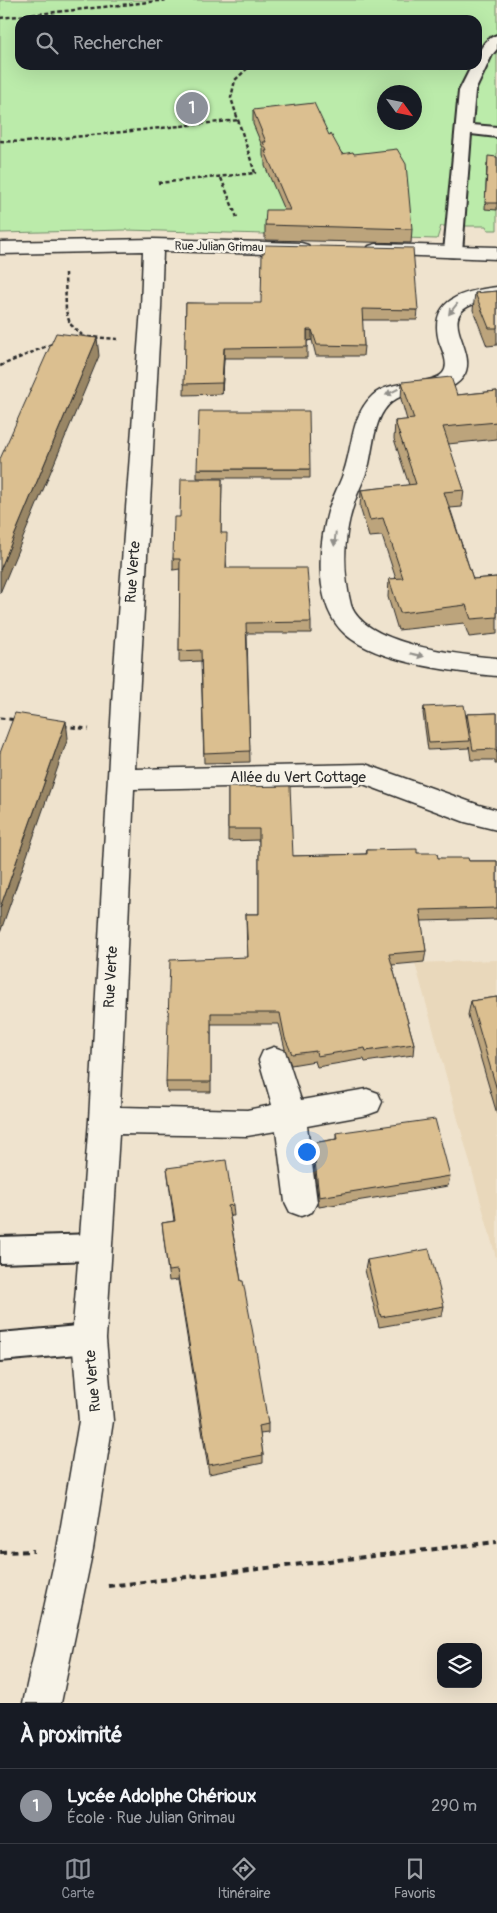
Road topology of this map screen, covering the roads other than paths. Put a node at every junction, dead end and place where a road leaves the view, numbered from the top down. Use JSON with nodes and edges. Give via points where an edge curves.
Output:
{"nodes":[{"id":1,"x":497,"y":40,"type":"edge"},
{"id":2,"x":482,"y":59,"type":"edge"},
{"id":3,"x":477,"y":70,"type":"edge"},
{"id":4,"x":464,"y":129,"type":"junction"},
{"id":5,"x":497,"y":132,"type":"edge"},
{"id":6,"x":153,"y":246,"type":"junction"},
{"id":7,"x":0,"y":248,"type":"edge"},
{"id":8,"x":316,"y":249,"type":"edge"},
{"id":9,"x":356,"y":250,"type":"edge"},
{"id":10,"x":453,"y":252,"type":"junction"},
{"id":11,"x":497,"y":253,"type":"edge"},
{"id":12,"x":497,"y":293,"type":"edge"},
{"id":13,"x":497,"y":668,"type":"edge"},
{"id":14,"x":121,"y":778,"type":"junction"},
{"id":15,"x":497,"y":820,"type":"edge"},
{"id":16,"x":274,"y":1060,"type":"dead end"},
{"id":17,"x":367,"y":1102,"type":"dead end"},
{"id":18,"x":290,"y":1116,"type":"junction"},
{"id":19,"x":104,"y":1120,"type":"junction"},
{"id":20,"x":301,"y":1202,"type":"dead end"},
{"id":21,"x":95,"y":1247,"type":"junction"},
{"id":22,"x":0,"y":1250,"type":"edge"},
{"id":23,"x":89,"y":1339,"type":"junction"},
{"id":24,"x":0,"y":1348,"type":"edge"},
{"id":25,"x":42,"y":1703,"type":"edge"}],
"edges":[{"from":1,"to":2,"type":"lane"},
{"from":3,"to":4,"type":"lane","via":[[467,91]]},
{"from":4,"to":5,"type":"lane"},
{"from":4,"to":10,"type":"lane"},
{"from":6,"to":7,"type":"street","name":"Rue Julian Grimau"},
{"from":6,"to":8,"type":"street","name":"Rue Julian Grimau"},
{"from":6,"to":14,"type":"street","name":"Rue Verte"},
{"from":9,"to":10,"type":"street"},
{"from":10,"to":11,"type":"street"},
{"from":12,"to":13,"type":"street","one_way":true,"via":[[474,296],[452,309],[446,324],[456,366],[448,381],[390,392],[372,410],[358,468],[337,521],[333,557],[336,592],[343,615],[365,634],[399,650]]},
{"from":14,"to":15,"type":"street","name":"Allée du Vert Cottage","via":[[365,774],[475,815]]},
{"from":14,"to":19,"type":"street","name":"Rue Verte"},
{"from":16,"to":18,"type":"street"},
{"from":17,"to":18,"type":"street"},
{"from":18,"to":19,"type":"street","via":[[247,1123]]},
{"from":18,"to":20,"type":"street"},
{"from":19,"to":21,"type":"street","name":"Rue Verte"},
{"from":21,"to":22,"type":"lane"},
{"from":21,"to":23,"type":"street","name":"Rue Verte"},
{"from":23,"to":24,"type":"lane"},
{"from":23,"to":25,"type":"street","name":"Rue Verte","via":[[96,1421],[66,1591]]}]}
